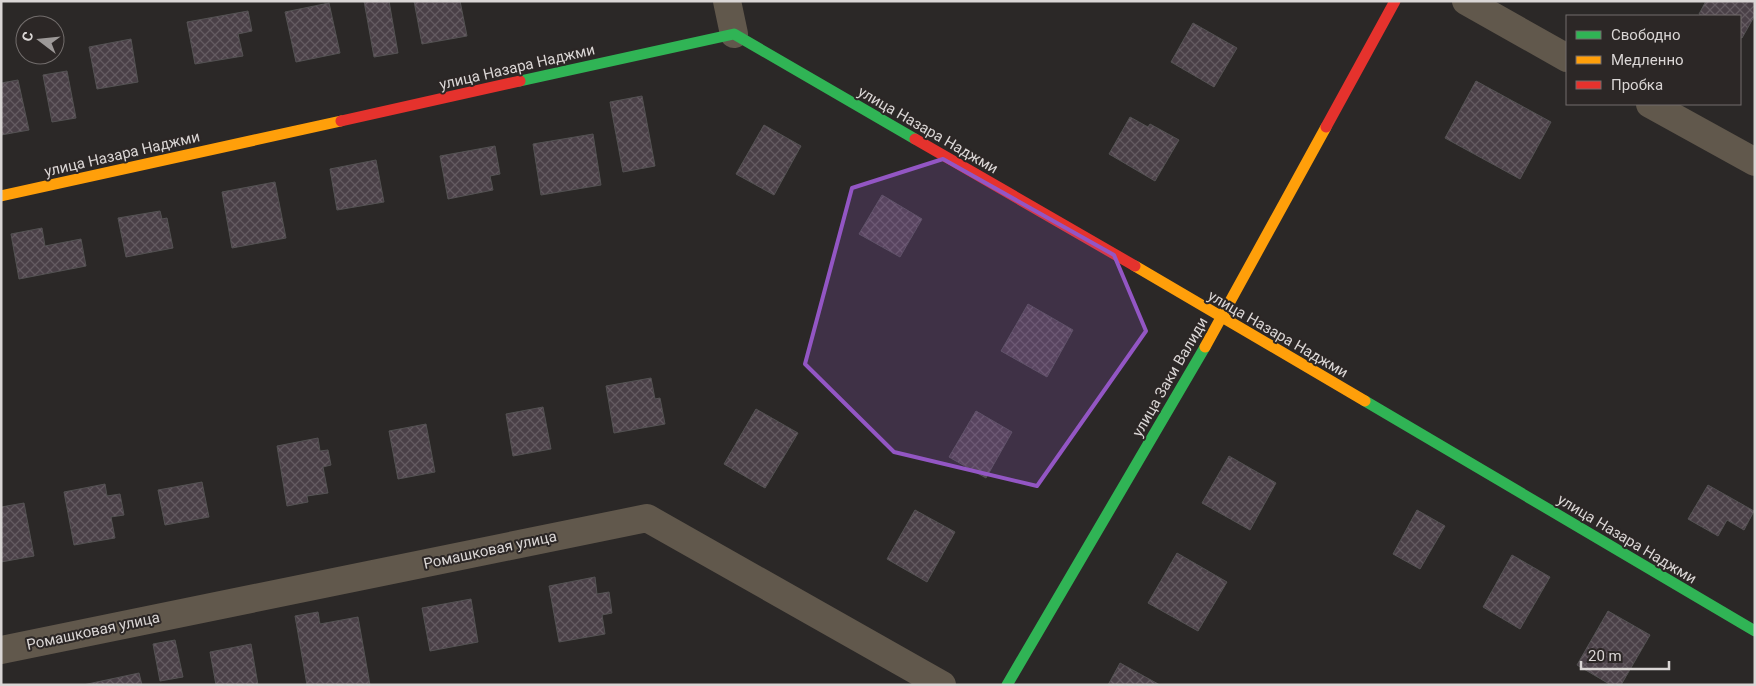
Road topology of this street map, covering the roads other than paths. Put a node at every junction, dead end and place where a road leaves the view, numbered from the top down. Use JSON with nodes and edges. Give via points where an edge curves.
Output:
{"nodes":[{"id":1,"x":727,"y":1,"type":"edge"},
{"id":2,"x":1395,"y":1,"type":"edge"},
{"id":3,"x":1466,"y":1,"type":"edge"},
{"id":4,"x":734,"y":34,"type":"junction"},
{"id":5,"x":1566,"y":57,"type":"edge"},
{"id":6,"x":1652,"y":105,"type":"edge"},
{"id":7,"x":1755,"y":162,"type":"edge"},
{"id":8,"x":1,"y":196,"type":"edge"},
{"id":9,"x":1222,"y":317,"type":"junction"},
{"id":10,"x":1755,"y":632,"type":"edge"},
{"id":11,"x":1,"y":650,"type":"edge"},
{"id":12,"x":942,"y":685,"type":"edge"},
{"id":13,"x":1007,"y":685,"type":"edge"}],
"edges":[{"from":1,"to":4,"type":"street"},
{"from":2,"to":9,"type":"street","name":"улица Заки Валиди"},
{"from":3,"to":5,"type":"street"},
{"from":4,"to":8,"type":"street","name":"улица Назара Наджми"},
{"from":4,"to":9,"type":"street","name":"улица Назара Наджми"},
{"from":6,"to":7,"type":"street"},
{"from":9,"to":10,"type":"street","name":"улица Назара Наджми"},
{"from":9,"to":13,"type":"street","name":"улица Заки Валиди"},
{"from":11,"to":12,"type":"street","name":"Ромашковая улица","via":[[647,518]]}]}
